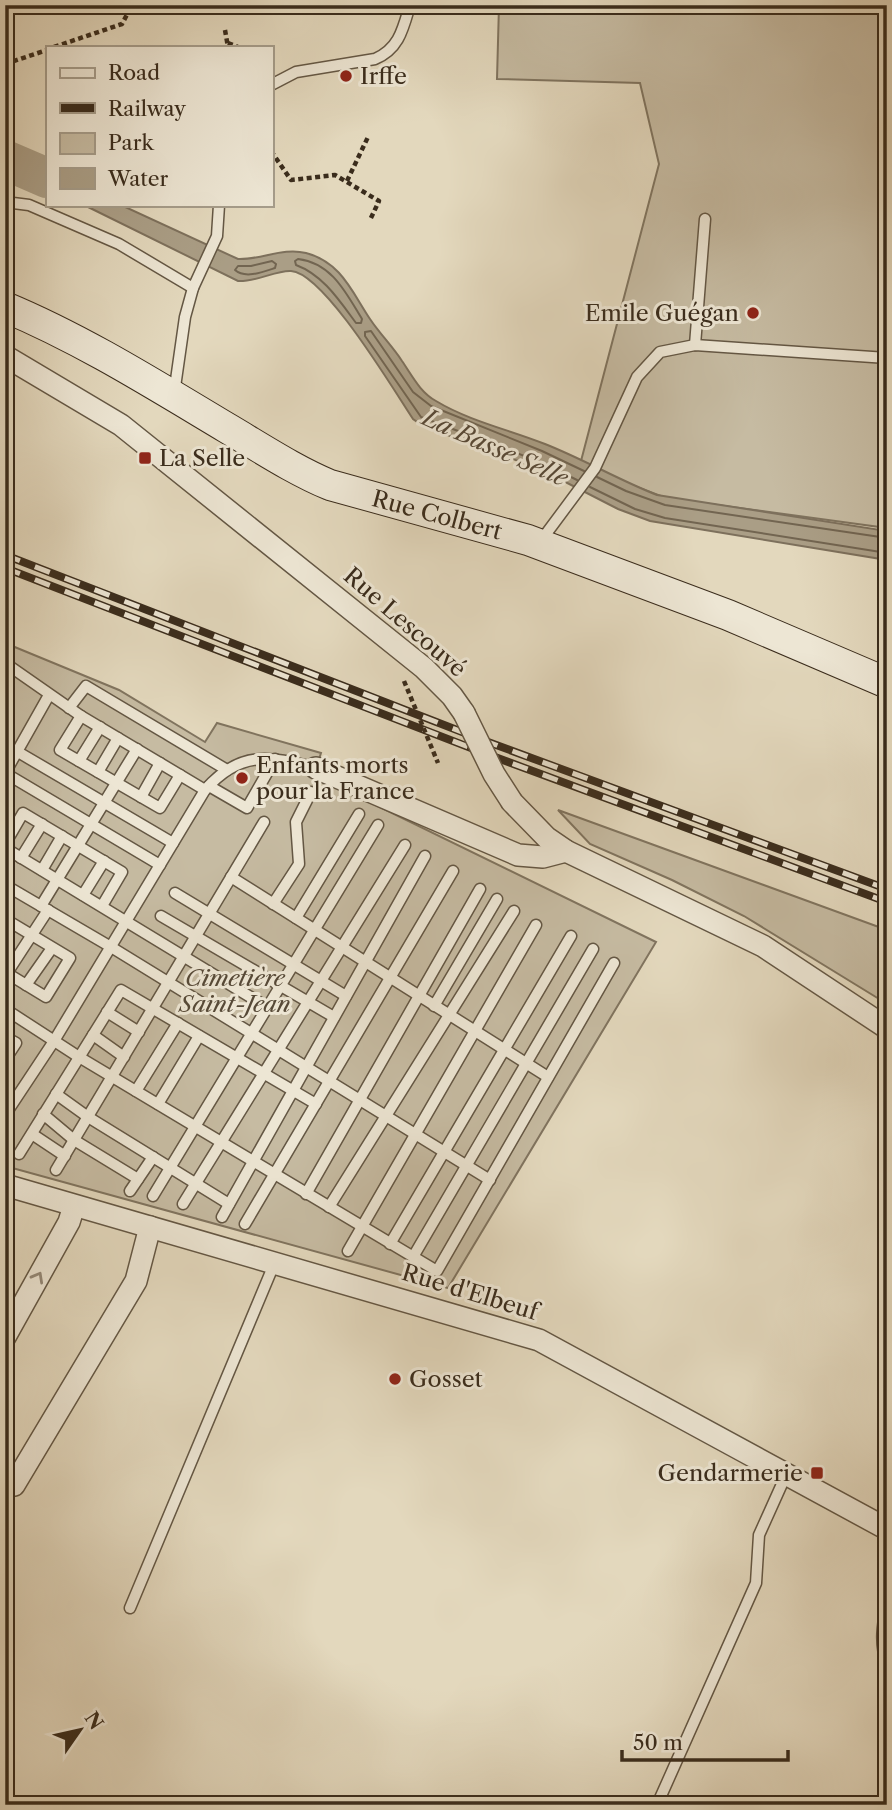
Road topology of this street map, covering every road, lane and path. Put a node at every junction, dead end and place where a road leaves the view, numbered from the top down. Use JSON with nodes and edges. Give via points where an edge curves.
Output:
{"nodes":[{"id":1,"x":132,"y":5,"type":"edge"},
{"id":2,"x":410,"y":5,"type":"edge"},
{"id":3,"x":225,"y":30,"type":"dead end"},
{"id":4,"x":227,"y":45,"type":"edge"},
{"id":5,"x":57,"y":46,"type":"edge"},
{"id":6,"x":46,"y":50,"type":"edge"},
{"id":7,"x":5,"y":64,"type":"edge"},
{"id":8,"x":273,"y":84,"type":"edge"},
{"id":9,"x":368,"y":136,"type":"dead end"},
{"id":10,"x":273,"y":154,"type":"edge"},
{"id":11,"x":347,"y":181,"type":"junction"},
{"id":12,"x":5,"y":202,"type":"edge"},
{"id":13,"x":219,"y":206,"type":"edge"},
{"id":14,"x":705,"y":219,"type":"dead end"},
{"id":15,"x":370,"y":220,"type":"dead end"},
{"id":16,"x":193,"y":288,"type":"junction"},
{"id":17,"x":5,"y":307,"type":"edge"},
{"id":18,"x":695,"y":345,"type":"junction"},
{"id":19,"x":5,"y":356,"type":"edge"},
{"id":20,"x":887,"y":358,"type":"edge"},
{"id":21,"x":174,"y":397,"type":"junction"},
{"id":22,"x":538,"y":544,"type":"junction"},
{"id":23,"x":5,"y":663,"type":"edge"},
{"id":24,"x":404,"y":681,"type":"dead end"},
{"id":25,"x":887,"y":683,"type":"edge"},
{"id":26,"x":49,"y":695,"type":"junction"},
{"id":27,"x":69,"y":708,"type":"junction"},
{"id":28,"x":81,"y":716,"type":"junction"},
{"id":29,"x":100,"y":727,"type":"junction"},
{"id":30,"x":118,"y":738,"type":"junction"},
{"id":31,"x":5,"y":747,"type":"edge"},
{"id":32,"x":137,"y":750,"type":"junction"},
{"id":33,"x":18,"y":752,"type":"junction"},
{"id":34,"x":275,"y":759,"type":"junction"},
{"id":35,"x":79,"y":761,"type":"junction"},
{"id":36,"x":160,"y":763,"type":"junction"},
{"id":37,"x":438,"y":763,"type":"dead end"},
{"id":38,"x":316,"y":768,"type":"joint"},
{"id":39,"x":227,"y":770,"type":"junction"},
{"id":40,"x":99,"y":772,"type":"junction"},
{"id":41,"x":5,"y":773,"type":"edge"},
{"id":42,"x":180,"y":775,"type":"junction"},
{"id":43,"x":116,"y":783,"type":"junction"},
{"id":44,"x":207,"y":788,"type":"junction"},
{"id":45,"x":311,"y":792,"type":"dead end"},
{"id":46,"x":141,"y":797,"type":"junction"},
{"id":47,"x":104,"y":803,"type":"junction"},
{"id":48,"x":359,"y":814,"type":"dead end"},
{"id":49,"x":264,"y":822,"type":"dead end"},
{"id":50,"x":42,"y":824,"type":"junction"},
{"id":51,"x":91,"y":824,"type":"junction"},
{"id":52,"x":378,"y":825,"type":"dead end"},
{"id":53,"x":62,"y":836,"type":"junction"},
{"id":54,"x":173,"y":843,"type":"junction"},
{"id":55,"x":78,"y":845,"type":"junction"},
{"id":56,"x":405,"y":845,"type":"dead end"},
{"id":57,"x":5,"y":846,"type":"edge"},
{"id":58,"x":566,"y":851,"type":"junction"},
{"id":59,"x":425,"y":856,"type":"dead end"},
{"id":60,"x":21,"y":858,"type":"junction"},
{"id":61,"x":104,"y":861,"type":"junction"},
{"id":62,"x":160,"y":865,"type":"junction"},
{"id":63,"x":42,"y":870,"type":"junction"},
{"id":64,"x":453,"y":872,"type":"dead end"},
{"id":65,"x":231,"y":877,"type":"junction"},
{"id":66,"x":57,"y":879,"type":"junction"},
{"id":67,"x":5,"y":885,"type":"edge"},
{"id":68,"x":480,"y":890,"type":"dead end"},
{"id":69,"x":175,"y":893,"type":"dead end"},
{"id":70,"x":83,"y":895,"type":"junction"},
{"id":71,"x":497,"y":899,"type":"dead end"},
{"id":72,"x":273,"y":904,"type":"junction"},
{"id":73,"x":102,"y":906,"type":"junction"},
{"id":74,"x":44,"y":908,"type":"junction"},
{"id":75,"x":514,"y":911,"type":"dead end"},
{"id":76,"x":209,"y":913,"type":"junction"},
{"id":77,"x":161,"y":916,"type":"dead end"},
{"id":78,"x":296,"y":918,"type":"junction"},
{"id":79,"x":9,"y":921,"type":"edge"},
{"id":80,"x":126,"y":921,"type":"junction"},
{"id":81,"x":536,"y":925,"type":"dead end"},
{"id":82,"x":314,"y":930,"type":"junction"},
{"id":83,"x":5,"y":934,"type":"edge"},
{"id":84,"x":31,"y":935,"type":"junction"},
{"id":85,"x":196,"y":936,"type":"junction"},
{"id":86,"x":571,"y":936,"type":"dead end"},
{"id":87,"x":111,"y":947,"type":"junction"},
{"id":88,"x":342,"y":947,"type":"junction"},
{"id":89,"x":52,"y":948,"type":"junction"},
{"id":90,"x":593,"y":949,"type":"dead end"},
{"id":91,"x":184,"y":956,"type":"junction"},
{"id":92,"x":366,"y":962,"type":"junction"},
{"id":93,"x":614,"y":963,"type":"dead end"},
{"id":94,"x":293,"y":964,"type":"junction"},
{"id":95,"x":6,"y":973,"type":"edge"},
{"id":96,"x":390,"y":978,"type":"junction"},
{"id":97,"x":321,"y":981,"type":"junction"},
{"id":98,"x":168,"y":982,"type":"junction"},
{"id":99,"x":26,"y":985,"type":"junction"},
{"id":100,"x":281,"y":986,"type":"junction"},
{"id":101,"x":346,"y":996,"type":"junction"},
{"id":102,"x":419,"y":996,"type":"junction"},
{"id":103,"x":308,"y":1002,"type":"junction"},
{"id":104,"x":435,"y":1006,"type":"junction"},
{"id":105,"x":267,"y":1007,"type":"junction"},
{"id":106,"x":5,"y":1009,"type":"edge"},
{"id":107,"x":152,"y":1009,"type":"junction"},
{"id":108,"x":107,"y":1012,"type":"junction"},
{"id":109,"x":449,"y":1015,"type":"junction"},
{"id":110,"x":334,"y":1017,"type":"junction"},
{"id":111,"x":178,"y":1023,"type":"junction"},
{"id":112,"x":887,"y":1028,"type":"edge"},
{"id":113,"x":475,"y":1031,"type":"junction"},
{"id":114,"x":139,"y":1032,"type":"junction"},
{"id":115,"x":93,"y":1034,"type":"junction"},
{"id":116,"x":252,"y":1034,"type":"junction"},
{"id":117,"x":199,"y":1036,"type":"junction"},
{"id":118,"x":5,"y":1037,"type":"edge"},
{"id":119,"x":54,"y":1041,"type":"junction"},
{"id":120,"x":504,"y":1049,"type":"junction"},
{"id":121,"x":278,"y":1050,"type":"junction"},
{"id":122,"x":79,"y":1057,"type":"junction"},
{"id":123,"x":124,"y":1057,"type":"junction"},
{"id":124,"x":237,"y":1058,"type":"junction"},
{"id":125,"x":5,"y":1060,"type":"edge"},
{"id":126,"x":526,"y":1063,"type":"junction"},
{"id":127,"x":306,"y":1067,"type":"junction"},
{"id":128,"x":264,"y":1074,"type":"junction"},
{"id":129,"x":112,"y":1076,"type":"junction"},
{"id":130,"x":548,"y":1077,"type":"junction"},
{"id":131,"x":329,"y":1081,"type":"junction"},
{"id":132,"x":136,"y":1091,"type":"junction"},
{"id":133,"x":293,"y":1091,"type":"junction"},
{"id":134,"x":56,"y":1094,"type":"junction"},
{"id":135,"x":360,"y":1100,"type":"junction"},
{"id":136,"x":158,"y":1104,"type":"junction"},
{"id":137,"x":316,"y":1104,"type":"junction"},
{"id":138,"x":43,"y":1114,"type":"junction"},
{"id":139,"x":5,"y":1115,"type":"edge"},
{"id":140,"x":386,"y":1116,"type":"junction"},
{"id":141,"x":88,"y":1117,"type":"junction"},
{"id":142,"x":195,"y":1127,"type":"junction"},
{"id":143,"x":32,"y":1134,"type":"junction"},
{"id":144,"x":415,"y":1134,"type":"junction"},
{"id":145,"x":74,"y":1140,"type":"junction"},
{"id":146,"x":221,"y":1142,"type":"junction"},
{"id":147,"x":444,"y":1152,"type":"junction"},
{"id":148,"x":19,"y":1154,"type":"dead end"},
{"id":149,"x":65,"y":1156,"type":"junction"},
{"id":150,"x":153,"y":1157,"type":"junction"},
{"id":151,"x":253,"y":1162,"type":"junction"},
{"id":152,"x":467,"y":1166,"type":"junction"},
{"id":153,"x":171,"y":1167,"type":"junction"},
{"id":154,"x":56,"y":1170,"type":"dead end"},
{"id":155,"x":274,"y":1174,"type":"junction"},
{"id":156,"x":138,"y":1179,"type":"junction"},
{"id":157,"x":490,"y":1180,"type":"junction"},
{"id":158,"x":196,"y":1183,"type":"junction"},
{"id":159,"x":5,"y":1185,"type":"edge"},
{"id":160,"x":130,"y":1191,"type":"dead end"},
{"id":161,"x":306,"y":1194,"type":"junction"},
{"id":162,"x":153,"y":1196,"type":"dead end"},
{"id":163,"x":183,"y":1204,"type":"dead end"},
{"id":164,"x":229,"y":1204,"type":"junction"},
{"id":165,"x":74,"y":1206,"type":"junction"},
{"id":166,"x":329,"y":1207,"type":"junction"},
{"id":167,"x":222,"y":1217,"type":"dead end"},
{"id":168,"x":245,"y":1224,"type":"dead end"},
{"id":169,"x":150,"y":1227,"type":"junction"},
{"id":170,"x":362,"y":1227,"type":"junction"},
{"id":171,"x":390,"y":1244,"type":"junction"},
{"id":172,"x":348,"y":1251,"type":"dead end"},
{"id":173,"x":413,"y":1257,"type":"junction"},
{"id":174,"x":275,"y":1262,"type":"junction"},
{"id":175,"x":5,"y":1336,"type":"edge"},
{"id":176,"x":786,"y":1475,"type":"junction"},
{"id":177,"x":14,"y":1485,"type":"dead end"},
{"id":178,"x":887,"y":1529,"type":"edge"},
{"id":179,"x":887,"y":1600,"type":"edge"},
{"id":180,"x":130,"y":1608,"type":"dead end"},
{"id":181,"x":887,"y":1665,"type":"edge"},
{"id":182,"x":657,"y":1805,"type":"edge"}],
"edges":[{"from":1,"to":5,"type":"path","via":[[122,24]]},
{"from":2,"to":8,"type":"lane","via":[[401,35],[387,54],[296,72]]},
{"from":3,"to":4,"type":"path"},
{"from":6,"to":7,"type":"path"},
{"from":9,"to":11,"type":"path"},
{"from":10,"to":11,"type":"path","via":[[290,180],[335,175]]},
{"from":11,"to":15,"type":"path","via":[[379,201]]},
{"from":12,"to":16,"type":"lane","via":[[29,205],[107,238]]},
{"from":13,"to":16,"type":"lane","via":[[213,245]]},
{"from":14,"to":18,"type":"lane"},
{"from":16,"to":21,"type":"lane","via":[[180,342]]},
{"from":17,"to":21,"type":"street","name":"Rue Colbert"},
{"from":18,"to":20,"type":"lane"},
{"from":18,"to":22,"type":"lane","via":[[660,352],[636,377],[595,468]]},
{"from":19,"to":58,"type":"street","name":"Rue Lescouvé","bridge":true,"via":[[121,425],[424,668],[464,713],[512,802]]},
{"from":21,"to":22,"type":"street","name":"Rue Colbert","via":[[330,485]]},
{"from":22,"to":25,"type":"street","name":"Rue Colbert","via":[[728,614]]},
{"from":23,"to":26,"type":"lane"},
{"from":24,"to":37,"type":"path","bridge":true},
{"from":26,"to":27,"type":"lane"},
{"from":26,"to":33,"type":"lane"},
{"from":27,"to":28,"type":"lane"},
{"from":27,"to":39,"type":"lane","via":[[86,686]]},
{"from":28,"to":29,"type":"lane"},
{"from":28,"to":35,"type":"lane","via":[[60,750]]},
{"from":29,"to":30,"type":"lane"},
{"from":29,"to":35,"type":"lane"},
{"from":30,"to":32,"type":"lane"},
{"from":30,"to":40,"type":"lane"},
{"from":31,"to":33,"type":"lane"},
{"from":32,"to":36,"type":"lane"},
{"from":32,"to":43,"type":"lane"},
{"from":33,"to":41,"type":"lane"},
{"from":33,"to":47,"type":"lane"},
{"from":34,"to":38,"type":"lane"},
{"from":34,"to":39,"type":"lane","via":[[255,758]]},
{"from":34,"to":44,"type":"lane","via":[[247,808]]},
{"from":35,"to":40,"type":"lane"},
{"from":36,"to":42,"type":"lane"},
{"from":36,"to":46,"type":"lane"},
{"from":38,"to":58,"type":"street","via":[[518,855],[543,857]]},
{"from":39,"to":44,"type":"lane"},
{"from":40,"to":43,"type":"lane"},
{"from":41,"to":51,"type":"lane"},
{"from":42,"to":44,"type":"lane"},
{"from":42,"to":46,"type":"lane","via":[[160,808]]},
{"from":43,"to":46,"type":"lane"},
{"from":43,"to":47,"type":"lane"},
{"from":44,"to":54,"type":"lane"},
{"from":45,"to":72,"type":"lane","via":[[296,822],[299,864]]},
{"from":47,"to":51,"type":"lane"},
{"from":47,"to":54,"type":"lane"},
{"from":48,"to":78,"type":"lane"},
{"from":49,"to":65,"type":"lane"},
{"from":50,"to":53,"type":"lane"},
{"from":50,"to":57,"type":"lane","via":[[23,813]]},
{"from":50,"to":60,"type":"lane"},
{"from":51,"to":55,"type":"lane"},
{"from":51,"to":62,"type":"lane"},
{"from":52,"to":82,"type":"lane"},
{"from":53,"to":55,"type":"lane"},
{"from":53,"to":63,"type":"lane"},
{"from":54,"to":62,"type":"lane"},
{"from":55,"to":61,"type":"lane"},
{"from":55,"to":66,"type":"lane"},
{"from":56,"to":88,"type":"lane"},
{"from":57,"to":60,"type":"lane"},
{"from":58,"to":112,"type":"street","name":"Rue Lescouvé","via":[[763,946]]},
{"from":59,"to":92,"type":"lane"},
{"from":60,"to":63,"type":"lane"},
{"from":61,"to":70,"type":"lane"},
{"from":61,"to":73,"type":"lane","via":[[122,872]]},
{"from":62,"to":80,"type":"lane"},
{"from":63,"to":66,"type":"lane"},
{"from":64,"to":96,"type":"lane"},
{"from":65,"to":72,"type":"lane"},
{"from":65,"to":76,"type":"lane"},
{"from":66,"to":70,"type":"lane"},
{"from":66,"to":74,"type":"lane"},
{"from":67,"to":74,"type":"lane"},
{"from":68,"to":102,"type":"lane"},
{"from":69,"to":76,"type":"lane"},
{"from":70,"to":73,"type":"lane"},
{"from":71,"to":104,"type":"lane"},
{"from":72,"to":78,"type":"lane"},
{"from":73,"to":80,"type":"lane"},
{"from":74,"to":84,"type":"lane"},
{"from":74,"to":87,"type":"lane"},
{"from":75,"to":109,"type":"lane"},
{"from":76,"to":85,"type":"lane"},
{"from":76,"to":94,"type":"lane"},
{"from":77,"to":85,"type":"lane"},
{"from":78,"to":82,"type":"lane"},
{"from":79,"to":83,"type":"lane"},
{"from":79,"to":84,"type":"lane"},
{"from":80,"to":87,"type":"lane"},
{"from":80,"to":91,"type":"lane"},
{"from":81,"to":113,"type":"lane"},
{"from":82,"to":88,"type":"lane"},
{"from":82,"to":94,"type":"lane"},
{"from":84,"to":89,"type":"lane"},
{"from":84,"to":95,"type":"lane"},
{"from":85,"to":91,"type":"lane"},
{"from":85,"to":100,"type":"lane"},
{"from":86,"to":120,"type":"lane"},
{"from":87,"to":98,"type":"lane"},
{"from":87,"to":119,"type":"lane"},
{"from":88,"to":92,"type":"lane"},
{"from":88,"to":97,"type":"lane"},
{"from":89,"to":99,"type":"lane"},
{"from":89,"to":99,"type":"lane","via":[[70,958],[46,997]]},
{"from":90,"to":126,"type":"lane"},
{"from":91,"to":98,"type":"lane"},
{"from":91,"to":105,"type":"lane"},
{"from":92,"to":96,"type":"lane"},
{"from":92,"to":101,"type":"lane"},
{"from":93,"to":130,"type":"lane"},
{"from":94,"to":97,"type":"lane"},
{"from":94,"to":100,"type":"lane"},
{"from":95,"to":99,"type":"lane"},
{"from":96,"to":102,"type":"lane"},
{"from":96,"to":131,"type":"lane"},
{"from":97,"to":101,"type":"lane"},
{"from":97,"to":103,"type":"lane"},
{"from":98,"to":107,"type":"lane"},
{"from":98,"to":116,"type":"lane"},
{"from":100,"to":103,"type":"lane"},
{"from":100,"to":105,"type":"lane"},
{"from":101,"to":110,"type":"lane"},
{"from":102,"to":104,"type":"lane"},
{"from":102,"to":135,"type":"lane"},
{"from":103,"to":110,"type":"lane"},
{"from":103,"to":121,"type":"lane"},
{"from":104,"to":109,"type":"lane"},
{"from":105,"to":116,"type":"lane"},
{"from":106,"to":119,"type":"lane"},
{"from":107,"to":108,"type":"lane","via":[[121,990]]},
{"from":107,"to":111,"type":"lane"},
{"from":107,"to":114,"type":"lane"},
{"from":108,"to":114,"type":"lane"},
{"from":108,"to":115,"type":"lane"},
{"from":109,"to":113,"type":"lane"},
{"from":109,"to":140,"type":"lane"},
{"from":110,"to":127,"type":"lane"},
{"from":111,"to":117,"type":"lane"},
{"from":111,"to":132,"type":"lane"},
{"from":113,"to":120,"type":"lane"},
{"from":113,"to":144,"type":"lane"},
{"from":114,"to":123,"type":"lane"},
{"from":115,"to":122,"type":"lane"},
{"from":115,"to":123,"type":"lane"},
{"from":116,"to":121,"type":"lane"},
{"from":116,"to":124,"type":"lane"},
{"from":117,"to":124,"type":"lane"},
{"from":117,"to":136,"type":"lane"},
{"from":118,"to":125,"type":"lane","via":[[16,1043]]},
{"from":119,"to":122,"type":"lane"},
{"from":119,"to":139,"type":"lane"},
{"from":120,"to":126,"type":"lane"},
{"from":120,"to":147,"type":"lane"},
{"from":121,"to":127,"type":"lane"},
{"from":121,"to":128,"type":"lane"},
{"from":122,"to":129,"type":"lane"},
{"from":122,"to":134,"type":"lane"},
{"from":123,"to":129,"type":"lane"},
{"from":124,"to":128,"type":"lane"},
{"from":124,"to":142,"type":"lane"},
{"from":126,"to":130,"type":"lane"},
{"from":126,"to":152,"type":"lane"},
{"from":127,"to":131,"type":"lane"},
{"from":127,"to":133,"type":"lane"},
{"from":128,"to":133,"type":"lane"},
{"from":128,"to":146,"type":"lane"},
{"from":129,"to":132,"type":"lane"},
{"from":129,"to":141,"type":"lane"},
{"from":130,"to":157,"type":"lane"},
{"from":131,"to":135,"type":"lane"},
{"from":131,"to":137,"type":"lane"},
{"from":132,"to":136,"type":"lane"},
{"from":133,"to":137,"type":"lane"},
{"from":133,"to":151,"type":"lane"},
{"from":134,"to":138,"type":"lane"},
{"from":134,"to":141,"type":"lane"},
{"from":135,"to":140,"type":"lane"},
{"from":135,"to":161,"type":"lane"},
{"from":136,"to":142,"type":"lane"},
{"from":137,"to":155,"type":"lane"},
{"from":138,"to":143,"type":"lane"},
{"from":138,"to":145,"type":"lane"},
{"from":140,"to":144,"type":"lane"},
{"from":140,"to":166,"type":"lane"},
{"from":141,"to":145,"type":"lane"},
{"from":141,"to":150,"type":"lane"},
{"from":142,"to":146,"type":"lane"},
{"from":142,"to":153,"type":"lane"},
{"from":143,"to":148,"type":"lane"},
{"from":143,"to":149,"type":"lane"},
{"from":144,"to":147,"type":"lane"},
{"from":144,"to":170,"type":"lane"},
{"from":145,"to":149,"type":"lane"},
{"from":145,"to":156,"type":"lane"},
{"from":146,"to":151,"type":"lane"},
{"from":146,"to":158,"type":"lane"},
{"from":147,"to":152,"type":"lane"},
{"from":147,"to":171,"type":"lane"},
{"from":149,"to":154,"type":"lane"},
{"from":150,"to":153,"type":"lane"},
{"from":150,"to":156,"type":"lane"},
{"from":151,"to":155,"type":"lane"},
{"from":151,"to":164,"type":"lane"},
{"from":152,"to":157,"type":"lane"},
{"from":152,"to":173,"type":"lane"},
{"from":153,"to":158,"type":"lane"},
{"from":153,"to":162,"type":"lane"},
{"from":155,"to":161,"type":"lane"},
{"from":155,"to":168,"type":"lane"},
{"from":156,"to":160,"type":"lane"},
{"from":157,"to":173,"type":"lane","via":[[438,1271]]},
{"from":158,"to":163,"type":"lane"},
{"from":158,"to":164,"type":"lane"},
{"from":159,"to":165,"type":"street","name":"Rue d'Elbeuf"},
{"from":161,"to":166,"type":"lane"},
{"from":164,"to":167,"type":"lane"},
{"from":165,"to":169,"type":"street","name":"Rue d'Elbeuf"},
{"from":175,"to":165,"type":"street","one_way":true},
{"from":166,"to":170,"type":"lane"},
{"from":169,"to":174,"type":"street","name":"Rue d'Elbeuf"},
{"from":169,"to":177,"type":"street","via":[[136,1281]]},
{"from":170,"to":171,"type":"lane"},
{"from":170,"to":172,"type":"lane"},
{"from":171,"to":173,"type":"lane"},
{"from":174,"to":176,"type":"street","name":"Rue d'Elbeuf","via":[[539,1340]]},
{"from":174,"to":180,"type":"lane"},
{"from":176,"to":178,"type":"street","name":"Rue d'Elbeuf"},
{"from":176,"to":182,"type":"lane","via":[[759,1535],[756,1583]]},
{"from":179,"to":181,"type":"lane","via":[[882,1631]]}]}
